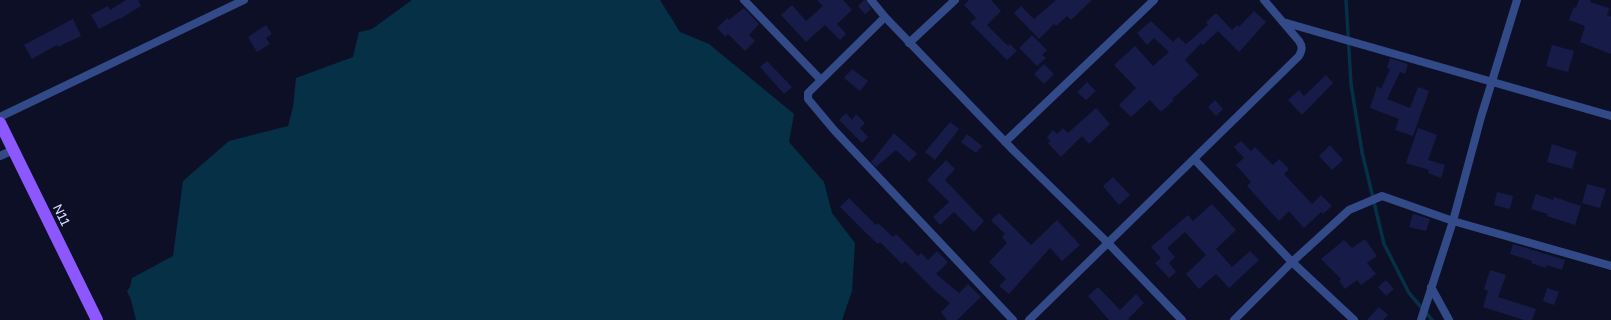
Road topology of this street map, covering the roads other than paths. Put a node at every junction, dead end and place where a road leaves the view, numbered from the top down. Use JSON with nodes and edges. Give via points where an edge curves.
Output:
{"nodes":[{"id":1,"x":244,"y":0,"type":"edge"},
{"id":2,"x":871,"y":0,"type":"edge"},
{"id":3,"x":956,"y":0,"type":"edge"},
{"id":4,"x":1154,"y":0,"type":"edge"},
{"id":5,"x":1264,"y":0,"type":"edge"},
{"id":6,"x":1517,"y":0,"type":"edge"},
{"id":7,"x":749,"y":2,"type":"edge"},
{"id":8,"x":885,"y":17,"type":"junction"},
{"id":9,"x":1283,"y":22,"type":"junction"},
{"id":10,"x":910,"y":43,"type":"junction"},
{"id":11,"x":821,"y":80,"type":"junction"},
{"id":12,"x":1493,"y":82,"type":"junction"},
{"id":13,"x":1611,"y":116,"type":"edge"},
{"id":14,"x":0,"y":117,"type":"edge"},
{"id":15,"x":0,"y":123,"type":"edge"},
{"id":16,"x":1005,"y":142,"type":"junction"},
{"id":17,"x":13,"y":150,"type":"junction"},
{"id":18,"x":0,"y":156,"type":"edge"},
{"id":19,"x":1195,"y":160,"type":"junction"},
{"id":20,"x":1453,"y":221,"type":"junction"},
{"id":21,"x":1108,"y":243,"type":"junction"},
{"id":22,"x":1292,"y":262,"type":"junction"},
{"id":23,"x":1611,"y":266,"type":"edge"},
{"id":24,"x":1431,"y":287,"type":"junction"},
{"id":25,"x":97,"y":320,"type":"edge"},
{"id":26,"x":1013,"y":320,"type":"edge"},
{"id":27,"x":1029,"y":320,"type":"edge"},
{"id":28,"x":1182,"y":320,"type":"edge"},
{"id":29,"x":1234,"y":320,"type":"edge"},
{"id":30,"x":1354,"y":320,"type":"edge"},
{"id":31,"x":1421,"y":320,"type":"edge"},
{"id":32,"x":1449,"y":320,"type":"edge"}],
"edges":[{"from":1,"to":14,"type":"street"},
{"from":2,"to":8,"type":"street"},
{"from":3,"to":10,"type":"street"},
{"from":4,"to":16,"type":"street"},
{"from":5,"to":9,"type":"street"},
{"from":6,"to":12,"type":"street"},
{"from":7,"to":11,"type":"street"},
{"from":8,"to":10,"type":"street"},
{"from":8,"to":11,"type":"street"},
{"from":9,"to":12,"type":"street"},
{"from":9,"to":19,"type":"street","via":[[1302,45],[1299,56]]},
{"from":10,"to":16,"type":"street"},
{"from":11,"to":26,"type":"street","via":[[808,93],[810,103]]},
{"from":12,"to":13,"type":"street"},
{"from":12,"to":20,"type":"street"},
{"from":15,"to":17,"type":"main road","name":"N11"},
{"from":16,"to":21,"type":"street"},
{"from":17,"to":18,"type":"street"},
{"from":17,"to":25,"type":"main road","name":"N11"},
{"from":19,"to":21,"type":"street"},
{"from":19,"to":22,"type":"street"},
{"from":20,"to":22,"type":"street","via":[[1382,196],[1349,210]]},
{"from":20,"to":23,"type":"street"},
{"from":20,"to":24,"type":"street"},
{"from":21,"to":27,"type":"street"},
{"from":21,"to":28,"type":"street"},
{"from":22,"to":29,"type":"street"},
{"from":22,"to":30,"type":"street"},
{"from":24,"to":31,"type":"street"},
{"from":24,"to":32,"type":"street"}]}
